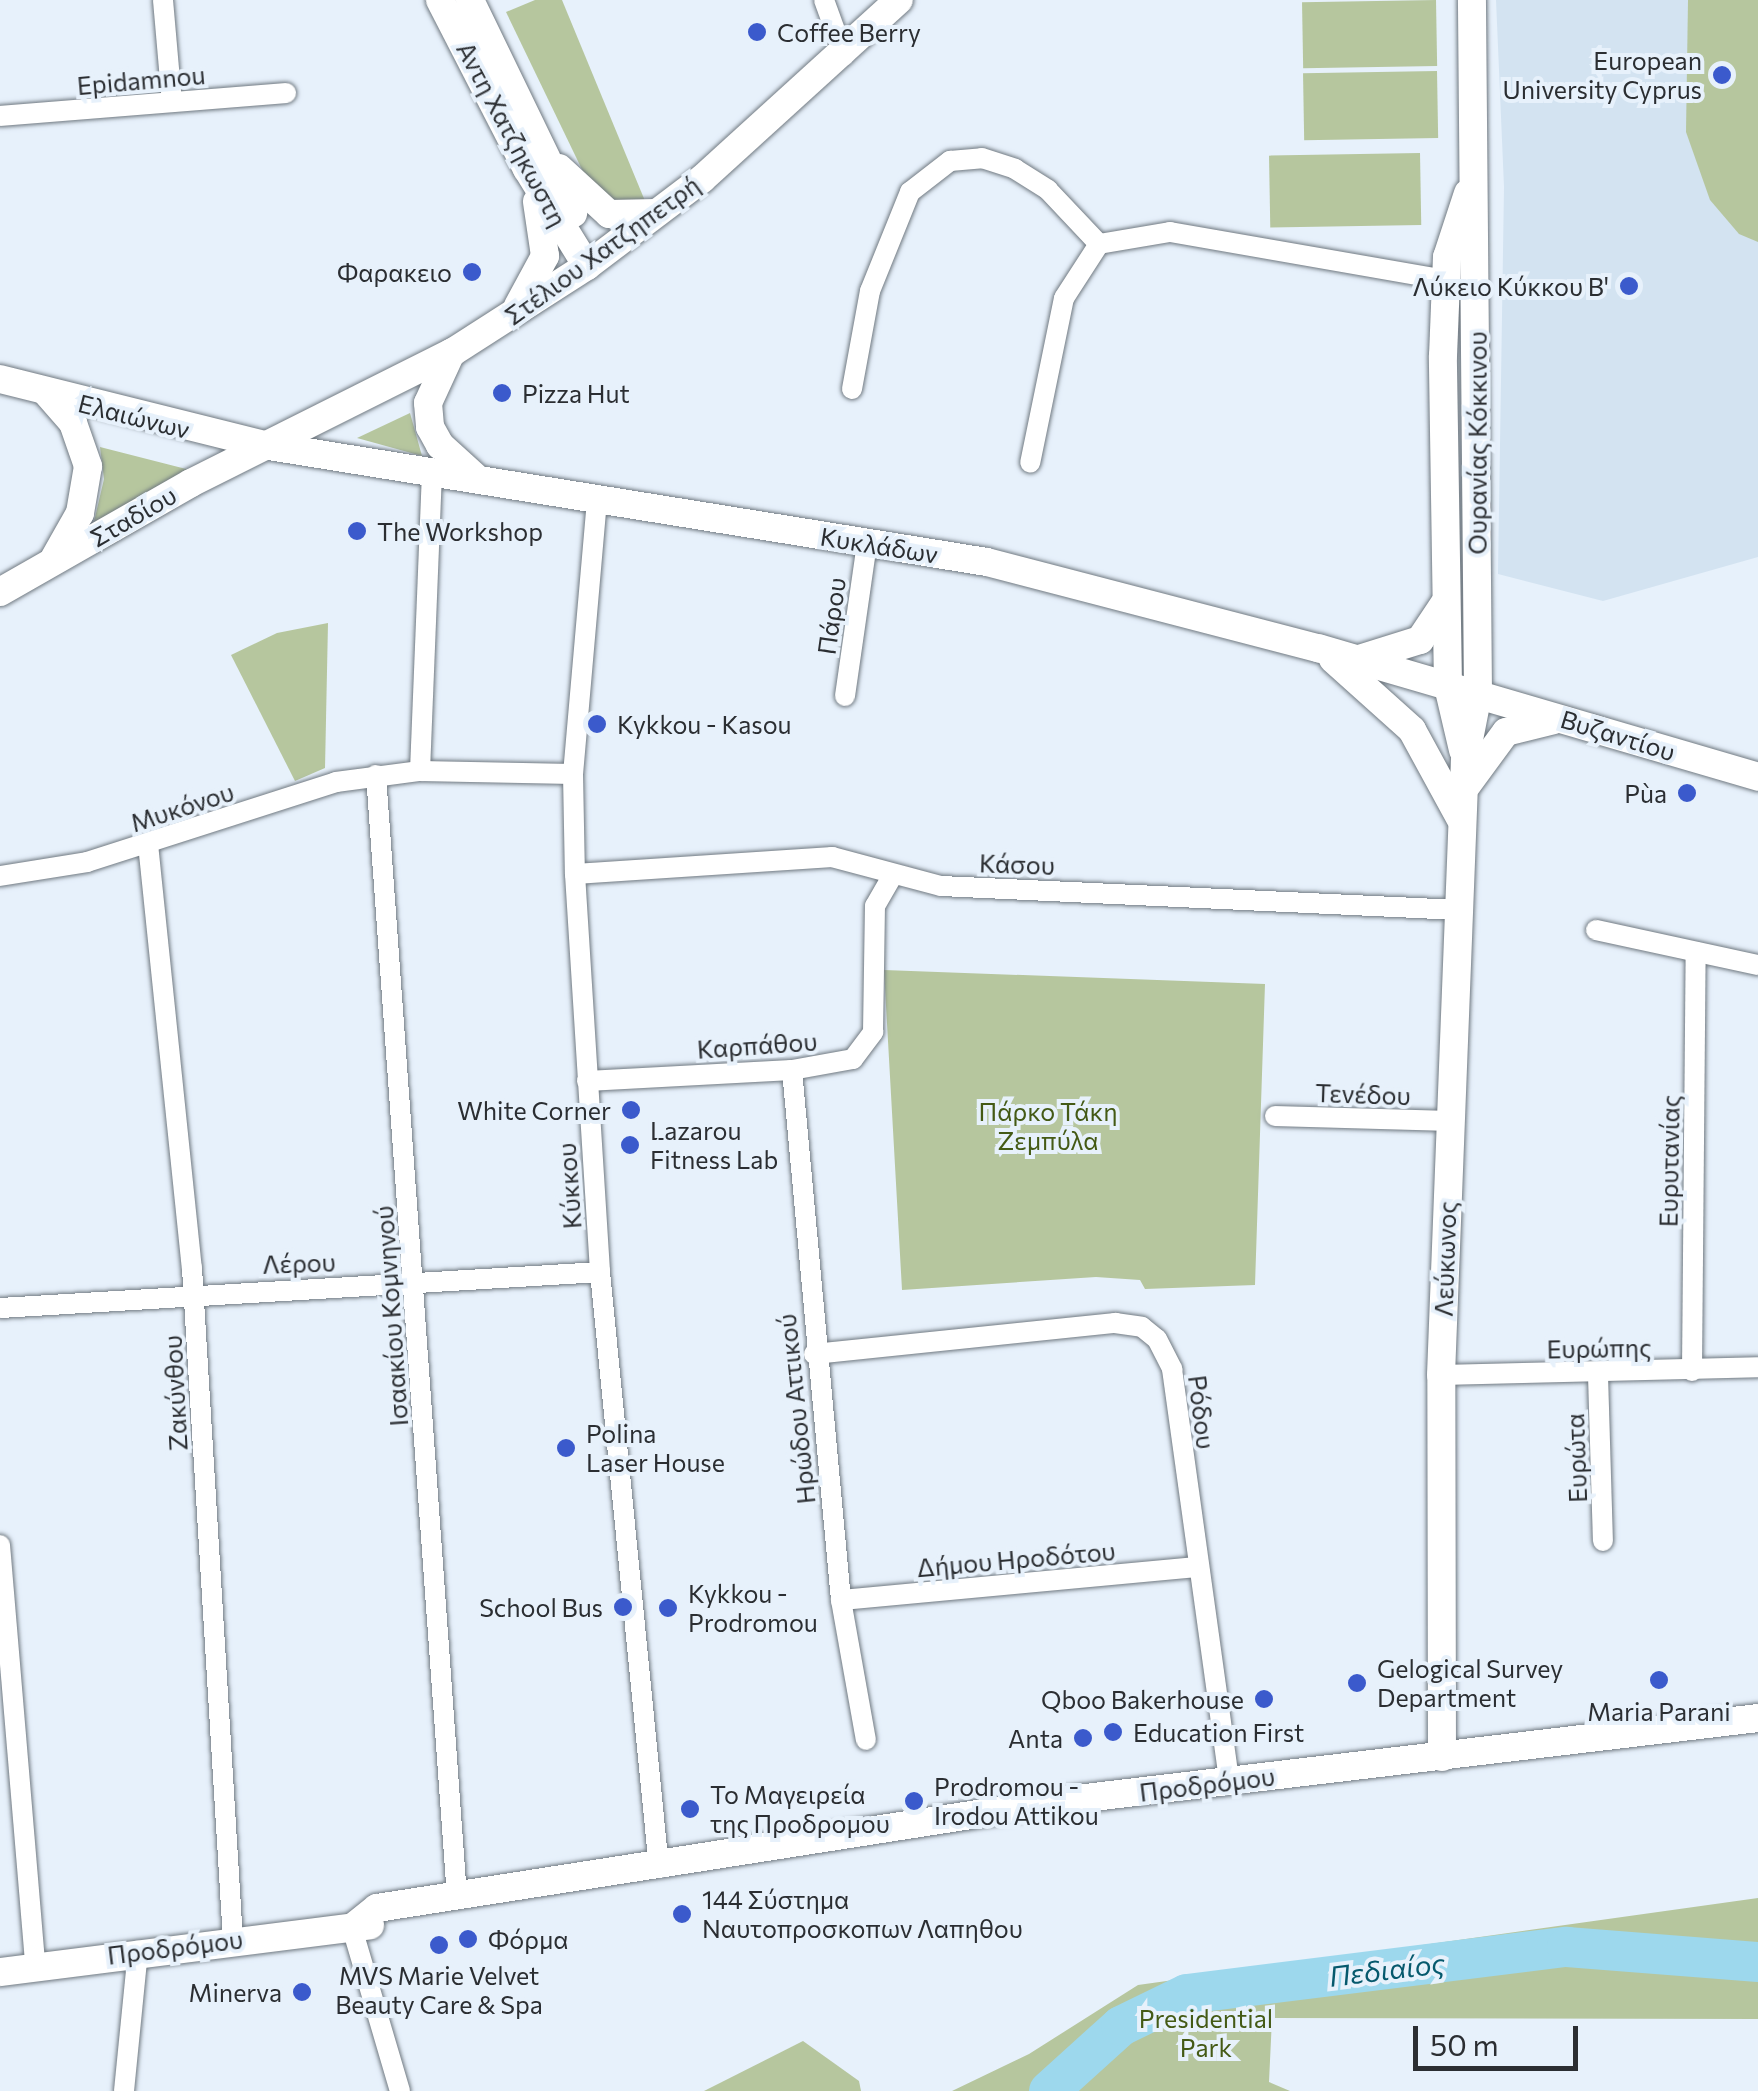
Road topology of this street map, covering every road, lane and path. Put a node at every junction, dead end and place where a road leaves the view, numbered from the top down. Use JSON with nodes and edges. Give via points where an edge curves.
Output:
{"nodes":[{"id":1,"x":163,"y":0,"type":"edge"},
{"id":2,"x":440,"y":0,"type":"edge"},
{"id":3,"x":470,"y":0,"type":"edge"},
{"id":4,"x":824,"y":0,"type":"edge"},
{"id":5,"x":899,"y":0,"type":"edge"},
{"id":6,"x":1472,"y":0,"type":"edge"},
{"id":7,"x":844,"y":55,"type":"junction"},
{"id":8,"x":286,"y":93,"type":"dead end"},
{"id":9,"x":172,"y":102,"type":"junction"},
{"id":10,"x":0,"y":116,"type":"edge"},
{"id":11,"x":534,"y":159,"type":"junction"},
{"id":12,"x":1469,"y":192,"type":"junction"},
{"id":13,"x":669,"y":206,"type":"junction"},
{"id":14,"x":1099,"y":244,"type":"junction"},
{"id":15,"x":592,"y":262,"type":"junction"},
{"id":16,"x":1445,"y":280,"type":"junction"},
{"id":17,"x":508,"y":318,"type":"junction"},
{"id":18,"x":450,"y":353,"type":"junction"},
{"id":19,"x":0,"y":378,"type":"edge"},
{"id":20,"x":852,"y":389,"type":"dead end"},
{"id":21,"x":46,"y":393,"type":"junction"},
{"id":22,"x":269,"y":446,"type":"junction"},
{"id":23,"x":1030,"y":463,"type":"dead end"},
{"id":24,"x":432,"y":471,"type":"junction"},
{"id":25,"x":475,"y":477,"type":"junction"},
{"id":26,"x":598,"y":500,"type":"junction"},
{"id":27,"x":868,"y":543,"type":"junction"},
{"id":28,"x":52,"y":562,"type":"junction"},
{"id":29,"x":0,"y":592,"type":"edge"},
{"id":30,"x":1444,"y":603,"type":"junction"},
{"id":31,"x":1318,"y":648,"type":"junction"},
{"id":32,"x":1355,"y":659,"type":"junction"},
{"id":33,"x":1448,"y":686,"type":"junction"},
{"id":34,"x":1478,"y":694,"type":"junction"},
{"id":35,"x":845,"y":696,"type":"dead end"},
{"id":36,"x":1565,"y":720,"type":"junction"},
{"id":37,"x":1465,"y":760,"type":"junction"},
{"id":38,"x":420,"y":771,"type":"junction"},
{"id":39,"x":573,"y":774,"type":"junction"},
{"id":40,"x":376,"y":775,"type":"junction"},
{"id":41,"x":1758,"y":777,"type":"edge"},
{"id":42,"x":1464,"y":791,"type":"junction"},
{"id":43,"x":1463,"y":824,"type":"junction"},
{"id":44,"x":148,"y":844,"type":"junction"},
{"id":45,"x":576,"y":874,"type":"junction"},
{"id":46,"x":893,"y":875,"type":"junction"},
{"id":47,"x":0,"y":876,"type":"edge"},
{"id":48,"x":1460,"y":910,"type":"junction"},
{"id":49,"x":1596,"y":930,"type":"dead end"},
{"id":50,"x":1696,"y":952,"type":"junction"},
{"id":51,"x":1758,"y":965,"type":"edge"},
{"id":52,"x":792,"y":1070,"type":"junction"},
{"id":53,"x":587,"y":1080,"type":"junction"},
{"id":54,"x":1275,"y":1116,"type":"dead end"},
{"id":55,"x":1450,"y":1122,"type":"junction"},
{"id":56,"x":600,"y":1272,"type":"junction"},
{"id":57,"x":414,"y":1283,"type":"junction"},
{"id":58,"x":194,"y":1293,"type":"junction"},
{"id":59,"x":0,"y":1308,"type":"edge"},
{"id":60,"x":814,"y":1354,"type":"junction"},
{"id":61,"x":1758,"y":1367,"type":"edge"},
{"id":62,"x":1692,"y":1370,"type":"junction"},
{"id":63,"x":1441,"y":1375,"type":"junction"},
{"id":64,"x":1598,"y":1375,"type":"junction"},
{"id":65,"x":1603,"y":1540,"type":"dead end"},
{"id":66,"x":0,"y":1545,"type":"edge"},
{"id":67,"x":1196,"y":1567,"type":"junction"},
{"id":68,"x":841,"y":1600,"type":"junction"},
{"id":69,"x":1758,"y":1718,"type":"edge"},
{"id":70,"x":866,"y":1740,"type":"dead end"},
{"id":71,"x":1442,"y":1757,"type":"junction"},
{"id":72,"x":1228,"y":1781,"type":"junction"},
{"id":73,"x":659,"y":1868,"type":"junction"},
{"id":74,"x":457,"y":1898,"type":"junction"},
{"id":75,"x":352,"y":1928,"type":"junction"},
{"id":76,"x":233,"y":1940,"type":"junction"},
{"id":77,"x":138,"y":1952,"type":"junction"},
{"id":78,"x":36,"y":1966,"type":"junction"},
{"id":79,"x":0,"y":1972,"type":"edge"},
{"id":80,"x":124,"y":2091,"type":"edge"},
{"id":81,"x":400,"y":2091,"type":"edge"}],
"edges":[{"from":1,"to":9,"type":"street"},
{"from":2,"to":11,"type":"main road","name":"Αντη Χατζηκωστη"},
{"from":3,"to":11,"type":"main road","name":"Αντη Χατζηκωστη"},
{"from":4,"to":7,"type":"street"},
{"from":5,"to":7,"type":"main road","name":"Στέλιου Χατζηπετρή"},
{"from":6,"to":12,"type":"main road","name":"Ουρανίας Κόκκινου"},
{"from":7,"to":13,"type":"main road","name":"Στέλιου Χατζηπετρή"},
{"from":8,"to":9,"type":"street","name":"Epidamnou"},
{"from":9,"to":10,"type":"street","name":"Epidamnou"},
{"from":11,"to":13,"type":"main road","via":[[609,214],[643,217]]},
{"from":11,"to":15,"type":"main road","name":"Αντη Χατζηκωστη"},
{"from":11,"to":17,"type":"main road","via":[[545,256]]},
{"from":12,"to":16,"type":"main road","name":"Ουρανίας Κόκκινου"},
{"from":12,"to":34,"type":"main road","name":"Ουρανίας Κόκκινου","via":[[1478,276]]},
{"from":13,"to":15,"type":"main road","name":"Στέλιου Χατζηπετρή"},
{"from":14,"to":16,"type":"street","via":[[1170,232]]},
{"from":14,"to":20,"type":"street","via":[[1048,190],[1015,170],[969,158],[938,166],[902,205],[870,291]]},
{"from":14,"to":23,"type":"street","via":[[1064,298]]},
{"from":15,"to":17,"type":"main road","name":"Στέλιου Χατζηπετρή"},
{"from":16,"to":30,"type":"main road","name":"Ουρανίας Κόκκινου"},
{"from":17,"to":18,"type":"main road","name":"Στέλιου Χατζηπετρή"},
{"from":18,"to":22,"type":"main road","name":"Στέλιου Χατζηπετρή"},
{"from":18,"to":25,"type":"main road","via":[[428,403],[430,427]]},
{"from":19,"to":21,"type":"main road","name":"Ελαιώνων"},
{"from":21,"to":22,"type":"main road","name":"Ελαιώνων"},
{"from":21,"to":28,"type":"main road","via":[[73,423],[88,466],[80,513]]},
{"from":22,"to":24,"type":"main road","name":"Κυκλάδων"},
{"from":22,"to":28,"type":"main road","name":"Σταδίου"},
{"from":24,"to":25,"type":"main road","name":"Κυκλάδων"},
{"from":24,"to":38,"type":"street"},
{"from":25,"to":26,"type":"main road","name":"Κυκλάδων"},
{"from":26,"to":27,"type":"main road","name":"Κυκλάδων"},
{"from":26,"to":39,"type":"street","name":"Κύκκου"},
{"from":27,"to":31,"type":"main road","name":"Κυκλάδων","via":[[987,562]]},
{"from":27,"to":35,"type":"street","name":"Πάρου"},
{"from":28,"to":29,"type":"main road","name":"Σταδίου"},
{"from":30,"to":32,"type":"main road","via":[[1420,640]]},
{"from":30,"to":33,"type":"main road","name":"Ουρανίας Κόκκινου"},
{"from":31,"to":32,"type":"main road","name":"Κυκλάδων"},
{"from":31,"to":43,"type":"main road","via":[[1412,730]]},
{"from":32,"to":33,"type":"main road","name":"Κυκλάδων"},
{"from":33,"to":34,"type":"main road","name":"Κυκλάδων"},
{"from":33,"to":37,"type":"main road","name":"Λεύκωνος"},
{"from":34,"to":36,"type":"main road","name":"Βυζαντίου"},
{"from":34,"to":37,"type":"main road","name":"Λεύκωνος"},
{"from":36,"to":41,"type":"main road","name":"Βυζαντίου"},
{"from":36,"to":42,"type":"main road","via":[[1506,732]]},
{"from":37,"to":42,"type":"main road","name":"Λεύκωνος"},
{"from":38,"to":39,"type":"street"},
{"from":38,"to":40,"type":"street"},
{"from":39,"to":45,"type":"street","name":"Κύκκου"},
{"from":40,"to":44,"type":"street","name":"Μυκόνου"},
{"from":40,"to":57,"type":"street","name":"Ισαακίου Κομνηνού"},
{"from":42,"to":43,"type":"main road","name":"Λεύκωνος"},
{"from":43,"to":48,"type":"main road","name":"Λεύκωνος"},
{"from":44,"to":47,"type":"street","name":"Μυκόνου"},
{"from":44,"to":58,"type":"street","name":"Ζακύνθου"},
{"from":45,"to":46,"type":"street","name":"Κάσου","via":[[832,857]]},
{"from":45,"to":53,"type":"street","name":"Κύκκου"},
{"from":46,"to":48,"type":"street","name":"Κάσου","via":[[941,886]]},
{"from":46,"to":52,"type":"street","name":"Καρπάθου","via":[[875,906],[874,1021],[864,1052],[841,1063]]},
{"from":48,"to":55,"type":"main road","name":"Λεύκωνος"},
{"from":49,"to":50,"type":"street"},
{"from":50,"to":51,"type":"street"},
{"from":50,"to":62,"type":"street","name":"Ευρυτανίας"},
{"from":52,"to":53,"type":"street","name":"Καρπάθου"},
{"from":52,"to":60,"type":"street","name":"Ηρώδου Αττικού"},
{"from":53,"to":56,"type":"street","name":"Κύκκου"},
{"from":54,"to":55,"type":"street","name":"Τενέδου"},
{"from":55,"to":63,"type":"main road","name":"Λεύκωνος"},
{"from":56,"to":57,"type":"street","name":"Λέρου"},
{"from":56,"to":73,"type":"street","name":"Κύκκου"},
{"from":57,"to":58,"type":"street","name":"Λέρου"},
{"from":57,"to":74,"type":"street","name":"Ισαακίου Κομνηνού"},
{"from":58,"to":59,"type":"street","name":"Λέρου"},
{"from":58,"to":76,"type":"street","name":"Ζακύνθου"},
{"from":60,"to":67,"type":"street","name":"Ρόδου","via":[[1116,1323],[1142,1327],[1163,1347],[1172,1370]]},
{"from":60,"to":68,"type":"street","name":"Ηρώδου Αττικού"},
{"from":61,"to":62,"type":"street","name":"Ευρώπης"},
{"from":62,"to":64,"type":"street","name":"Ευρώπης"},
{"from":63,"to":64,"type":"street","name":"Ευρώπης"},
{"from":63,"to":71,"type":"main road","name":"Λεύκωνος"},
{"from":64,"to":65,"type":"street","name":"Ευρώτα"},
{"from":66,"to":78,"type":"street"},
{"from":67,"to":68,"type":"street","name":"Δήμου Ηροδότου"},
{"from":67,"to":72,"type":"street","name":"Ρόδου"},
{"from":68,"to":70,"type":"street","name":"Ηρώδου Αττικού"},
{"from":69,"to":71,"type":"main road","name":"Προδρόμου"},
{"from":71,"to":72,"type":"main road","name":"Προδρόμου"},
{"from":72,"to":73,"type":"main road","name":"Προδρόμου","via":[[1060,1801]]},
{"from":73,"to":74,"type":"main road","name":"Προδρόμου"},
{"from":73,"to":75,"type":"main road","name":"Προδρόμου","via":[[628,1883]]},
{"from":74,"to":75,"type":"main road","name":"Προδρόμου","via":[[377,1908]]},
{"from":75,"to":76,"type":"main road","name":"Προδρόμου"},
{"from":75,"to":81,"type":"street"},
{"from":76,"to":77,"type":"main road","name":"Προδρόμου"},
{"from":77,"to":78,"type":"main road","name":"Προδρόμου"},
{"from":77,"to":80,"type":"street"},
{"from":78,"to":79,"type":"main road","name":"Προδρόμου"}]}
